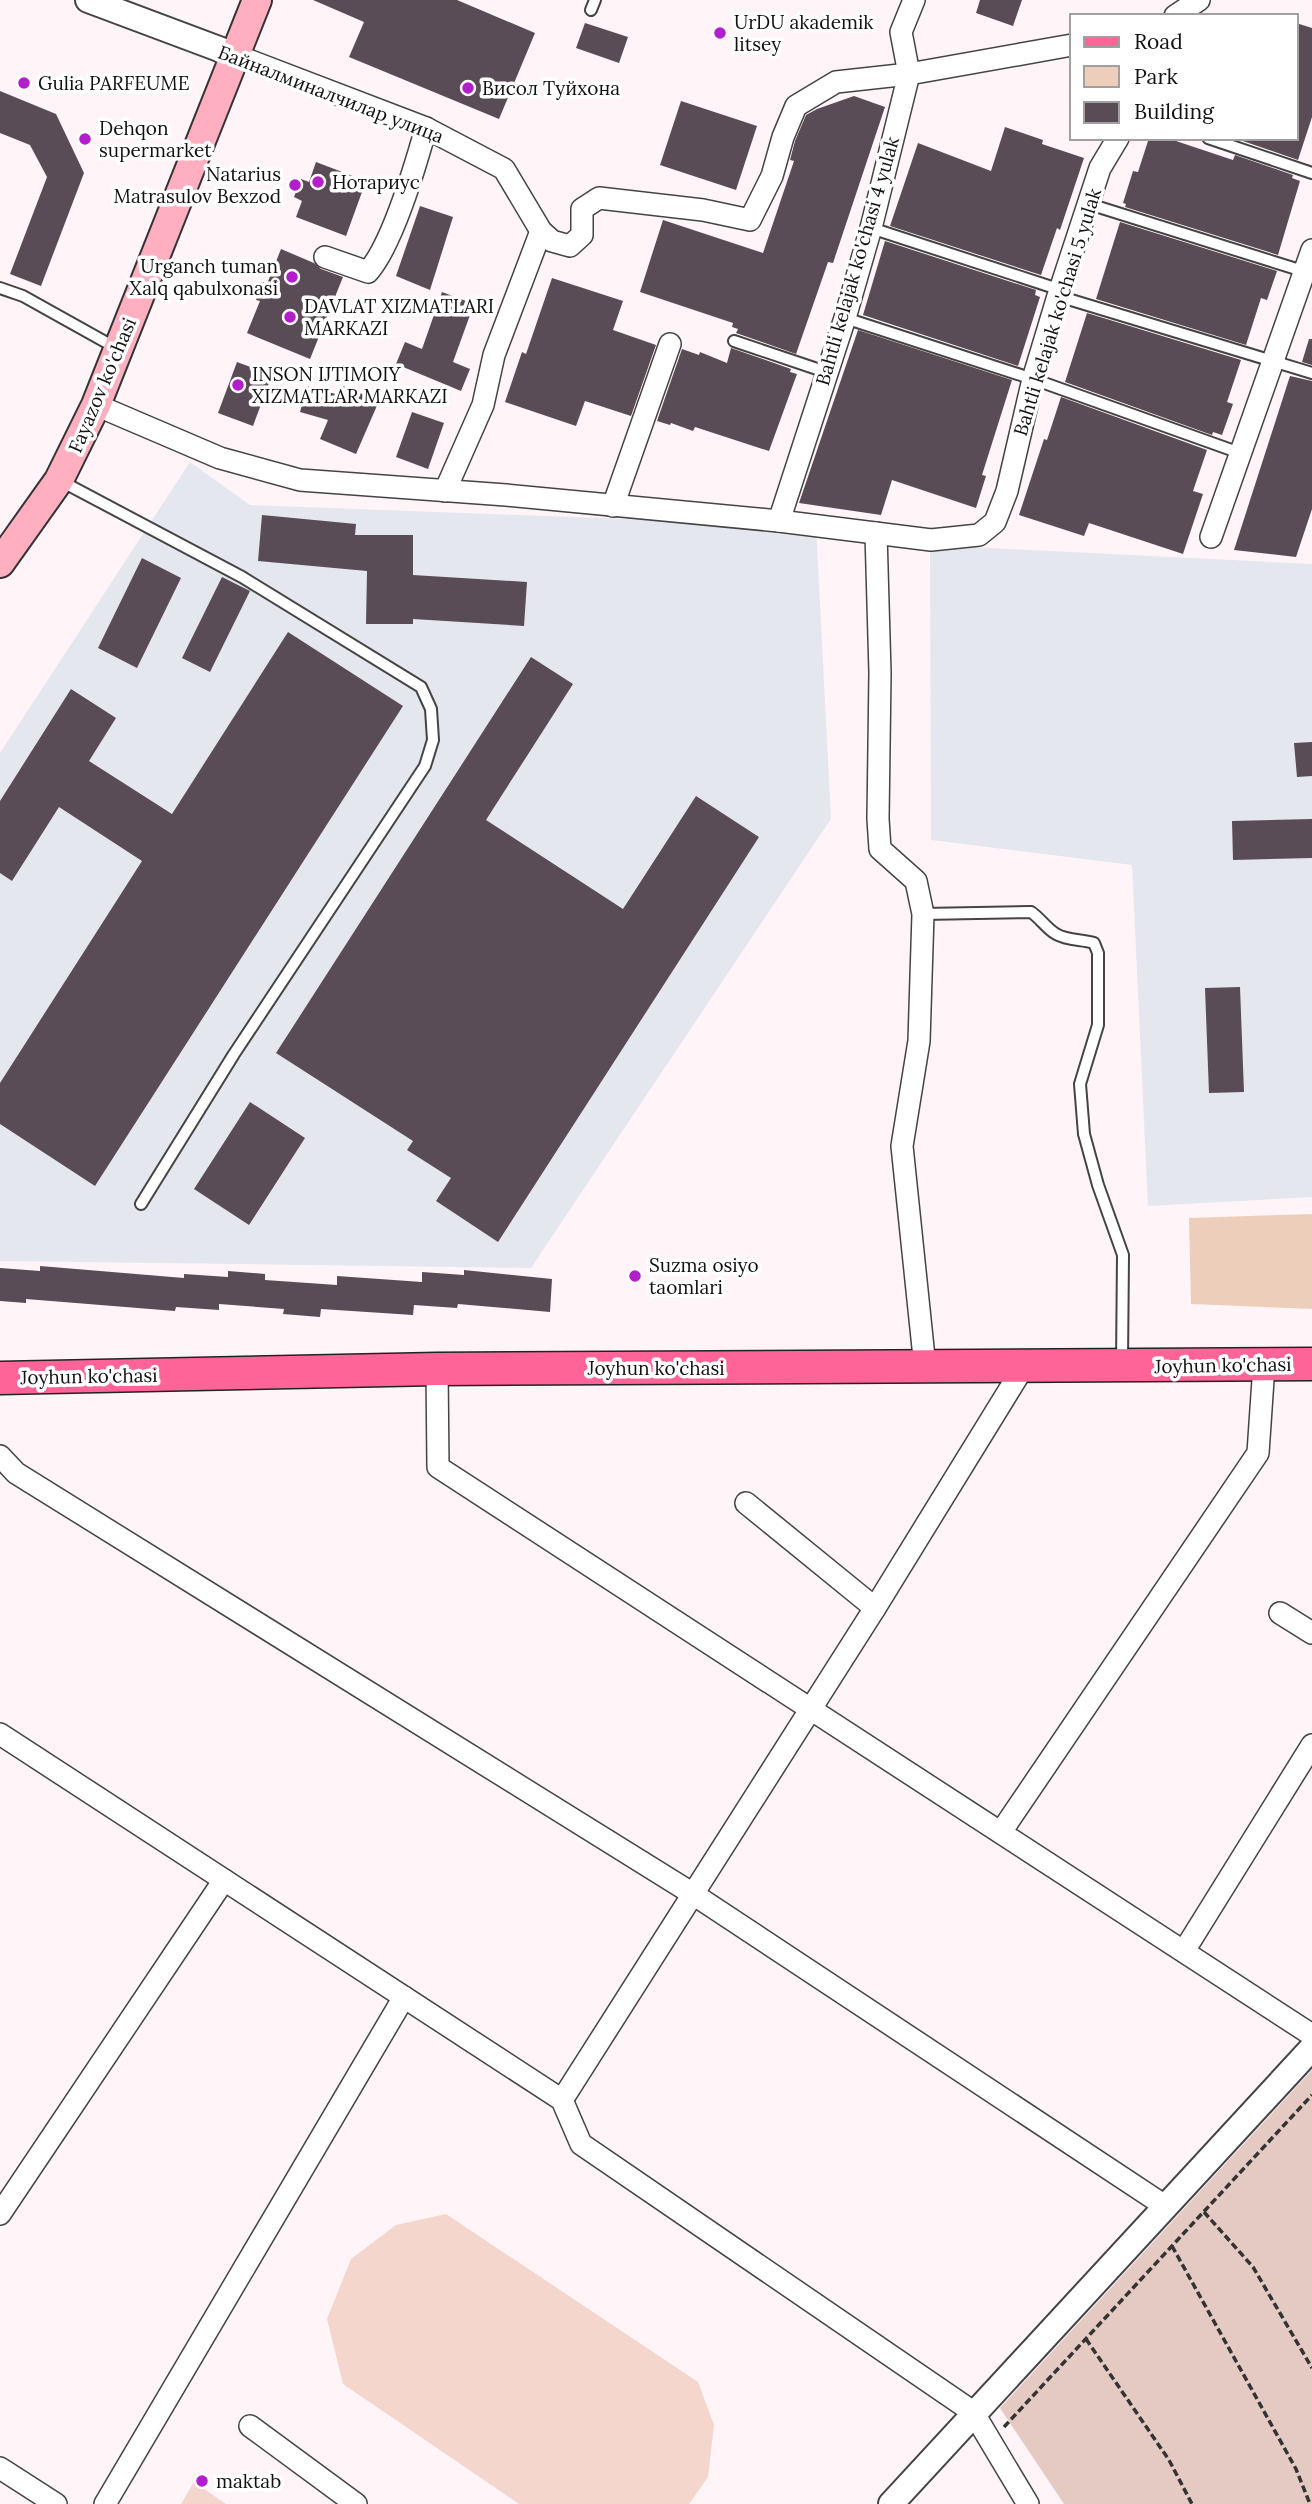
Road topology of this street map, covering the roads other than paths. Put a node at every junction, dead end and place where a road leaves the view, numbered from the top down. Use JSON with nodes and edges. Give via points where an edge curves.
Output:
{"nodes":[{"id":1,"x":88,"y":0,"type":"edge"},
{"id":2,"x":257,"y":0,"type":"edge"},
{"id":3,"x":914,"y":0,"type":"edge"},
{"id":4,"x":1199,"y":0,"type":"edge"},
{"id":5,"x":1178,"y":14,"type":"edge"},
{"id":6,"x":1070,"y":46,"type":"edge"},
{"id":7,"x":235,"y":55,"type":"junction"},
{"id":8,"x":909,"y":74,"type":"junction"},
{"id":9,"x":426,"y":128,"type":"junction"},
{"id":10,"x":1117,"y":140,"type":"edge"},
{"id":11,"x":1214,"y":140,"type":"edge"},
{"id":12,"x":1312,"y":173,"type":"edge"},
{"id":13,"x":1089,"y":204,"type":"junction"},
{"id":14,"x":871,"y":228,"type":"junction"},
{"id":15,"x":541,"y":231,"type":"junction"},
{"id":16,"x":1312,"y":250,"type":"edge"},
{"id":17,"x":325,"y":257,"type":"dead end"},
{"id":18,"x":1308,"y":272,"type":"edge"},
{"id":19,"x":0,"y":288,"type":"edge"},
{"id":20,"x":1060,"y":293,"type":"junction"},
{"id":21,"x":845,"y":318,"type":"junction"},
{"id":22,"x":734,"y":341,"type":"dead end"},
{"id":23,"x":670,"y":344,"type":"dead end"},
{"id":24,"x":119,"y":349,"type":"junction"},
{"id":25,"x":1273,"y":360,"type":"junction"},
{"id":26,"x":826,"y":372,"type":"junction"},
{"id":27,"x":1312,"y":373,"type":"edge"},
{"id":28,"x":1033,"y":379,"type":"junction"},
{"id":29,"x":96,"y":405,"type":"junction"},
{"id":30,"x":1240,"y":453,"type":"junction"},
{"id":31,"x":60,"y":480,"type":"junction"},
{"id":32,"x":445,"y":491,"type":"junction"},
{"id":33,"x":613,"y":506,"type":"junction"},
{"id":34,"x":779,"y":520,"type":"junction"},
{"id":35,"x":876,"y":533,"type":"junction"},
{"id":36,"x":1210,"y":537,"type":"dead end"},
{"id":37,"x":0,"y":563,"type":"edge"},
{"id":38,"x":923,"y":914,"type":"junction"},
{"id":39,"x":141,"y":1205,"type":"dead end"},
{"id":40,"x":1312,"y":1364,"type":"edge"},
{"id":41,"x":1264,"y":1365,"type":"junction"},
{"id":42,"x":1024,"y":1366,"type":"junction"},
{"id":43,"x":1122,"y":1366,"type":"junction"},
{"id":44,"x":925,"y":1367,"type":"junction"},
{"id":45,"x":437,"y":1368,"type":"junction"},
{"id":46,"x":0,"y":1378,"type":"edge"},
{"id":47,"x":0,"y":1456,"type":"edge"},
{"id":48,"x":746,"y":1503,"type":"dead end"},
{"id":49,"x":875,"y":1608,"type":"junction"},
{"id":50,"x":1280,"y":1613,"type":"dead end"},
{"id":51,"x":1312,"y":1633,"type":"edge"},
{"id":52,"x":811,"y":1709,"type":"junction"},
{"id":53,"x":0,"y":1734,"type":"edge"},
{"id":54,"x":1312,"y":1745,"type":"edge"},
{"id":55,"x":1001,"y":1832,"type":"junction"},
{"id":56,"x":224,"y":1880,"type":"junction"},
{"id":57,"x":693,"y":1895,"type":"junction"},
{"id":58,"x":1184,"y":1951,"type":"junction"},
{"id":59,"x":404,"y":1997,"type":"junction"},
{"id":60,"x":1312,"y":2035,"type":"edge"},
{"id":61,"x":1312,"y":2048,"type":"edge"},
{"id":62,"x":562,"y":2100,"type":"junction"},
{"id":63,"x":1165,"y":2206,"type":"junction"},
{"id":64,"x":0,"y":2214,"type":"edge"},
{"id":65,"x":973,"y":2412,"type":"junction"},
{"id":66,"x":250,"y":2426,"type":"dead end"},
{"id":67,"x":0,"y":2468,"type":"edge"},
{"id":68,"x":56,"y":2504,"type":"edge"},
{"id":69,"x":105,"y":2504,"type":"edge"},
{"id":70,"x":356,"y":2504,"type":"edge"},
{"id":71,"x":891,"y":2504,"type":"edge"},
{"id":72,"x":1028,"y":2504,"type":"edge"}],
"edges":[{"from":1,"to":7,"type":"street","name":"Байналминалчилар улица"},
{"from":2,"to":7,"type":"main road","name":"Fayazov ko'chasi"},
{"from":3,"to":8,"type":"street","name":"Bahtli kelajak ko'chasi 4 yulak","via":[[901,32]]},
{"from":4,"to":5,"type":"street"},
{"from":6,"to":8,"type":"street"},
{"from":7,"to":9,"type":"street","name":"Байналминалчилар улица"},
{"from":7,"to":24,"type":"main road","name":"Fayazov ko'chasi"},
{"from":8,"to":14,"type":"street","name":"Bahtli kelajak ko'chasi 4 yulak"},
{"from":8,"to":15,"type":"street","via":[[836,82],[796,106],[772,176],[750,220],[599,198],[582,209],[582,235],[570,246],[552,241]]},
{"from":9,"to":15,"type":"street","name":"Байналминалчилар улица","via":[[504,169]]},
{"from":9,"to":17,"type":"street","via":[[379,259],[368,272]]},
{"from":10,"to":13,"type":"street","name":"Bahtli kelajak ko'chasi 5 yulak","via":[[1100,168]]},
{"from":11,"to":12,"type":"lane"},
{"from":13,"to":18,"type":"lane"},
{"from":13,"to":20,"type":"street","name":"Bahtli kelajak ko'chasi 5 yulak"},
{"from":14,"to":20,"type":"lane"},
{"from":14,"to":21,"type":"street","name":"Bahtli kelajak ko'chasi 4 yulak"},
{"from":15,"to":32,"type":"street","via":[[494,355],[483,405]]},
{"from":16,"to":18,"type":"street"},
{"from":18,"to":25,"type":"street"},
{"from":19,"to":24,"type":"lane"},
{"from":20,"to":25,"type":"lane"},
{"from":20,"to":28,"type":"street","name":"Bahtli kelajak ko'chasi 5 yulak"},
{"from":21,"to":26,"type":"street","name":"Bahtli kelajak ko'chasi 4 yulak"},
{"from":21,"to":28,"type":"lane"},
{"from":22,"to":26,"type":"lane"},
{"from":23,"to":33,"type":"street"},
{"from":24,"to":29,"type":"main road","name":"Fayazov ko'chasi"},
{"from":25,"to":27,"type":"lane"},
{"from":25,"to":30,"type":"street"},
{"from":26,"to":34,"type":"street","name":"Bahtli kelajak ko'chasi 4 yulak"},
{"from":28,"to":30,"type":"lane"},
{"from":28,"to":35,"type":"street","name":"Bahtli kelajak ko'chasi 5 yulak","via":[[1007,491],[995,522],[979,535],[931,540]]},
{"from":29,"to":31,"type":"main road","name":"Fayazov ko'chasi"},
{"from":29,"to":32,"type":"street","name":"Bahtli kelajak ko'chasi 5 yulak","via":[[220,458],[300,480]]},
{"from":30,"to":36,"type":"street"},
{"from":31,"to":37,"type":"main road","name":"Fayazov ko'chasi"},
{"from":31,"to":39,"type":"lane","via":[[242,577],[386,665],[421,687],[431,709],[433,740],[425,766],[234,1054]]},
{"from":32,"to":33,"type":"street","name":"Bahtli kelajak ko'chasi 5 yulak"},
{"from":33,"to":34,"type":"street","name":"Bahtli kelajak ko'chasi 5 yulak"},
{"from":34,"to":35,"type":"street","name":"Bahtli kelajak ko'chasi 5 yulak"},
{"from":35,"to":38,"type":"street","via":[[880,849],[916,881]]},
{"from":38,"to":43,"type":"lane","via":[[1031,912],[1054,933],[1094,943],[1098,953],[1098,1025],[1080,1084],[1084,1135],[1123,1255]]},
{"from":38,"to":44,"type":"street","via":[[919,1041],[902,1146]]},
{"from":40,"to":41,"type":"main road","name":"Joyhun ko'chasi"},
{"from":41,"to":43,"type":"main road","name":"Joyhun ko'chasi"},
{"from":41,"to":55,"type":"street","via":[[1258,1453]]},
{"from":42,"to":43,"type":"main road","name":"Joyhun ko'chasi"},
{"from":42,"to":44,"type":"main road","name":"Joyhun ko'chasi"},
{"from":42,"to":49,"type":"street"},
{"from":44,"to":45,"type":"main road","name":"Joyhun ko'chasi"},
{"from":45,"to":46,"type":"main road","name":"Joyhun ko'chasi"},
{"from":45,"to":52,"type":"street","via":[[438,1467]]},
{"from":47,"to":57,"type":"street","via":[[16,1473]]},
{"from":48,"to":49,"type":"street"},
{"from":49,"to":52,"type":"street"},
{"from":50,"to":51,"type":"street"},
{"from":52,"to":55,"type":"street"},
{"from":52,"to":57,"type":"street"},
{"from":53,"to":56,"type":"street"},
{"from":54,"to":58,"type":"street"},
{"from":55,"to":58,"type":"street"},
{"from":56,"to":59,"type":"street"},
{"from":56,"to":64,"type":"street"},
{"from":57,"to":62,"type":"street"},
{"from":57,"to":63,"type":"street"},
{"from":58,"to":60,"type":"street"},
{"from":59,"to":62,"type":"street"},
{"from":59,"to":69,"type":"street"},
{"from":61,"to":63,"type":"street"},
{"from":62,"to":65,"type":"street","via":[[581,2144]]},
{"from":63,"to":65,"type":"street"},
{"from":65,"to":71,"type":"street"},
{"from":65,"to":72,"type":"street"},
{"from":66,"to":70,"type":"street"},
{"from":67,"to":68,"type":"street"}]}
